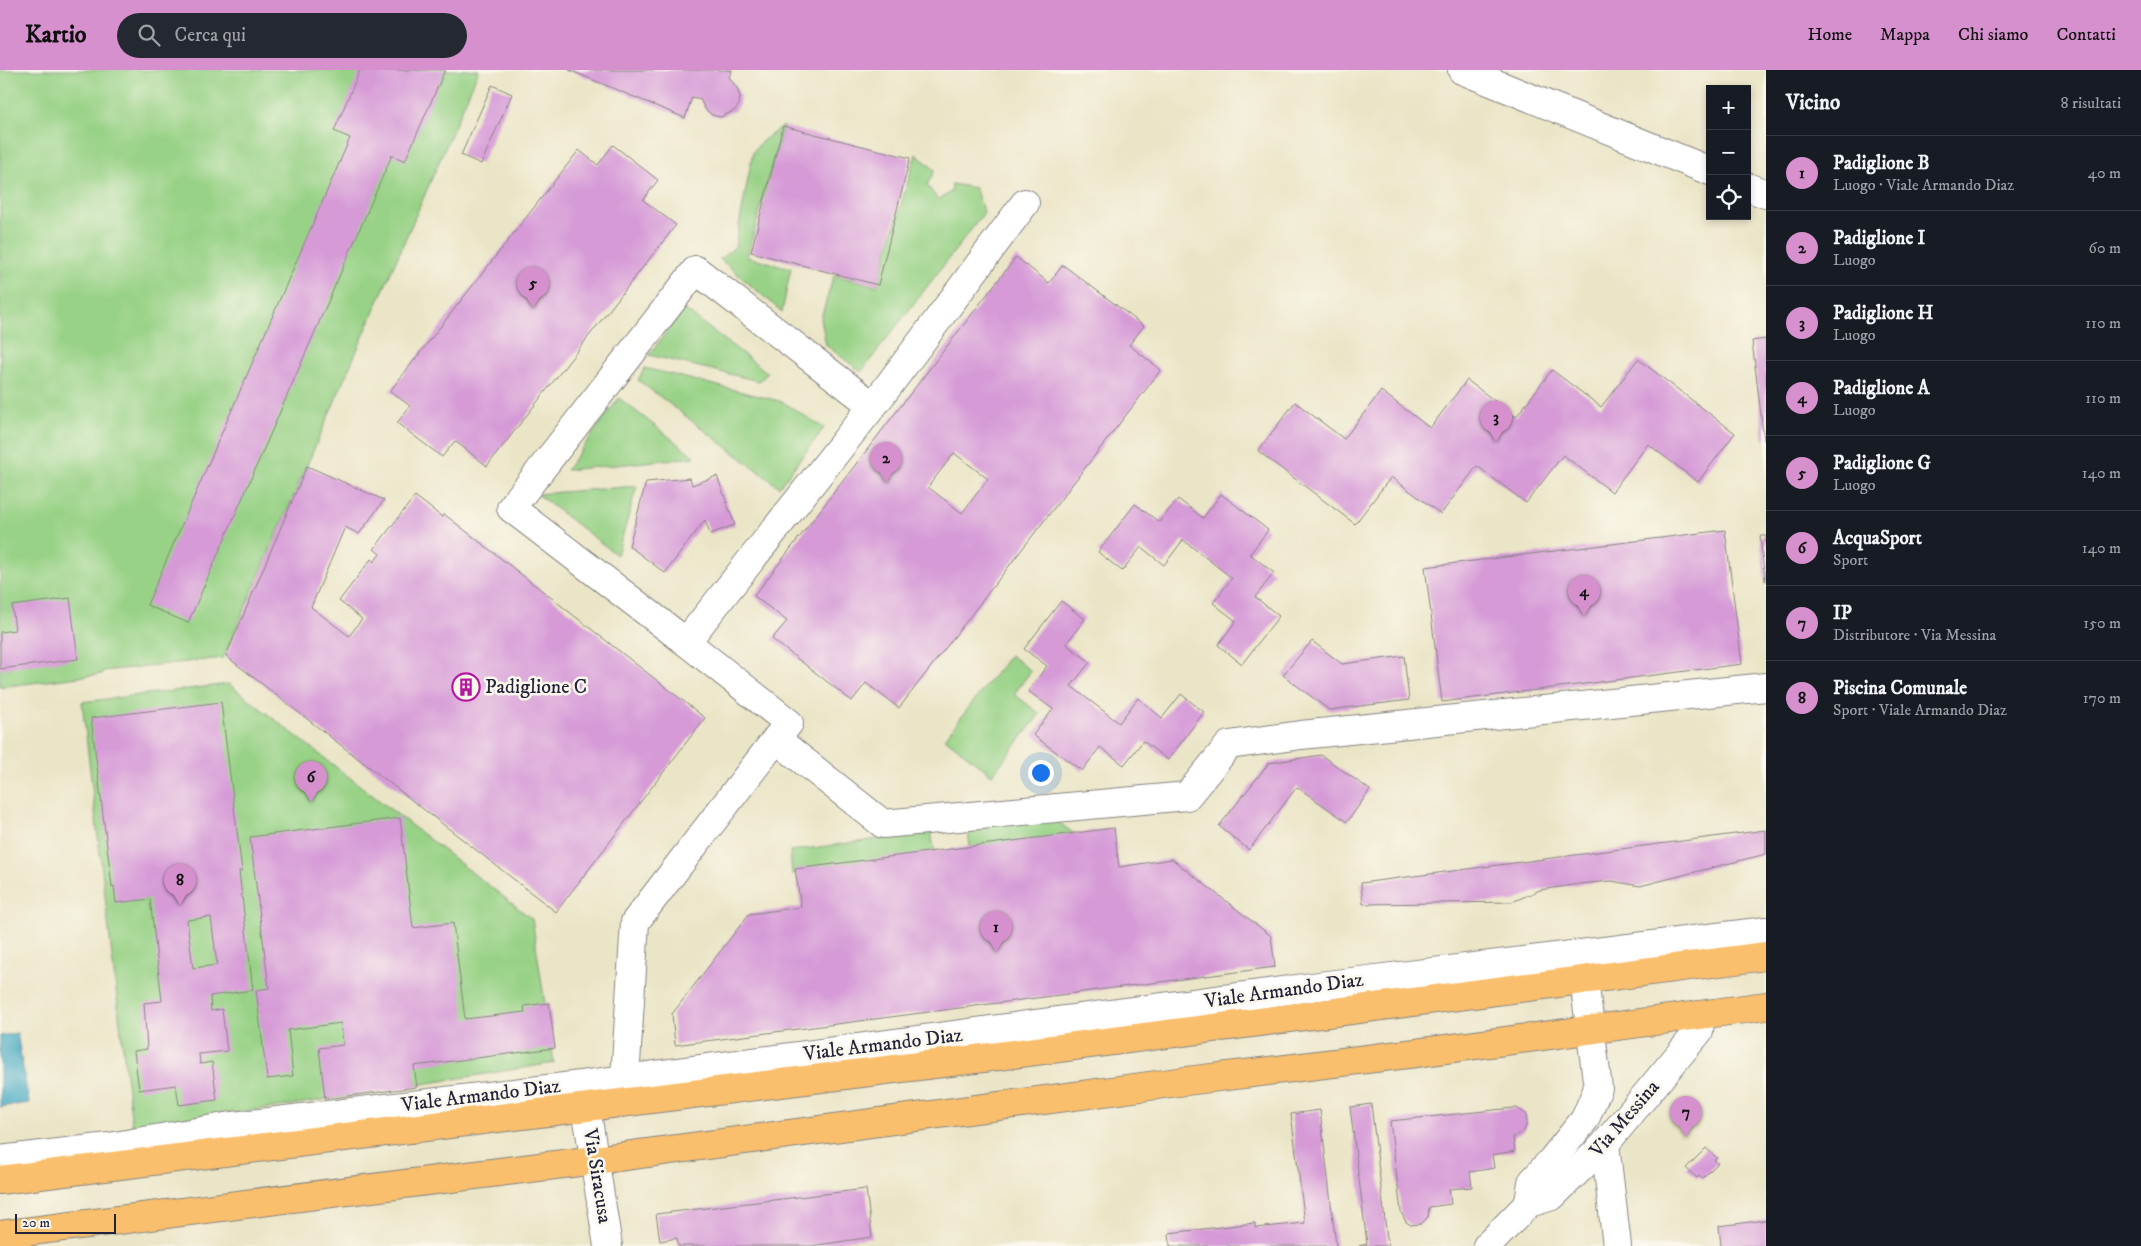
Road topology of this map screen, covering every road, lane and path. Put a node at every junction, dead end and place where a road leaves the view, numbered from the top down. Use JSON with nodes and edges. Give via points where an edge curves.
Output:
{"nodes":[{"id":1,"x":1462,"y":70,"type":"edge"},
{"id":2,"x":1706,"y":169,"type":"edge"},
{"id":3,"x":1751,"y":188,"type":"edge"},
{"id":4,"x":1766,"y":194,"type":"edge"},
{"id":5,"x":1025,"y":203,"type":"dead end"},
{"id":6,"x":873,"y":406,"type":"junction"},
{"id":7,"x":686,"y":642,"type":"junction"},
{"id":8,"x":1766,"y":687,"type":"edge"},
{"id":9,"x":776,"y":739,"type":"junction"},
{"id":10,"x":1766,"y":931,"type":"edge"},
{"id":11,"x":1766,"y":956,"type":"edge"},
{"id":12,"x":1584,"y":980,"type":"junction"},
{"id":13,"x":1766,"y":1006,"type":"edge"},
{"id":14,"x":1701,"y":1015,"type":"junction"},
{"id":15,"x":1591,"y":1029,"type":"junction"},
{"id":16,"x":625,"y":1079,"type":"junction"},
{"id":17,"x":586,"y":1107,"type":"junction"},
{"id":18,"x":1605,"y":1144,"type":"junction"},
{"id":19,"x":0,"y":1160,"type":"edge"},
{"id":20,"x":595,"y":1160,"type":"junction"},
{"id":21,"x":0,"y":1180,"type":"edge"},
{"id":22,"x":1529,"y":1203,"type":"junction"},
{"id":23,"x":0,"y":1234,"type":"edge"},
{"id":24,"x":608,"y":1246,"type":"edge"},
{"id":25,"x":1488,"y":1246,"type":"edge"},
{"id":26,"x":1618,"y":1246,"type":"edge"}],
"edges":[{"from":1,"to":2,"type":"street"},
{"from":3,"to":4,"type":"street"},
{"from":5,"to":6,"type":"street"},
{"from":6,"to":7,"type":"street"},
{"from":6,"to":7,"type":"street","via":[[696,270],[512,508]]},
{"from":7,"to":9,"type":"street","via":[[788,723]]},
{"from":8,"to":9,"type":"street","via":[[1301,735],[1229,746],[1186,796],[883,824]]},
{"from":9,"to":16,"type":"street","via":[[635,922]]},
{"from":10,"to":16,"type":"street","name":"Viale Armando Diaz","via":[[1327,985]]},
{"from":11,"to":12,"type":"main road","name":"Viale Armando Diaz"},
{"from":12,"to":15,"type":"street","name":"Via Messina"},
{"from":12,"to":17,"type":"main road","name":"Viale Armando Diaz"},
{"from":13,"to":14,"type":"main road"},
{"from":14,"to":15,"type":"main road"},
{"from":14,"to":18,"type":"street","name":"Via Messina","via":[[1699,1031]]},
{"from":15,"to":20,"type":"main road"},
{"from":15,"to":22,"type":"street","name":"Via Messina","via":[[1598,1088],[1585,1119],[1532,1182]]},
{"from":16,"to":19,"type":"street","name":"Viale Armando Diaz","via":[[226,1127],[109,1147]]},
{"from":17,"to":20,"type":"street","name":"Via Siracusa"},
{"from":17,"to":21,"type":"main road","name":"Viale Armando Diaz"},
{"from":18,"to":22,"type":"street","name":"Via Messina","via":[[1552,1196]]},
{"from":18,"to":26,"type":"street"},
{"from":20,"to":23,"type":"main road"},
{"from":20,"to":24,"type":"street","name":"Via Siracusa"},
{"from":22,"to":25,"type":"street","name":"Via Messina"}]}
